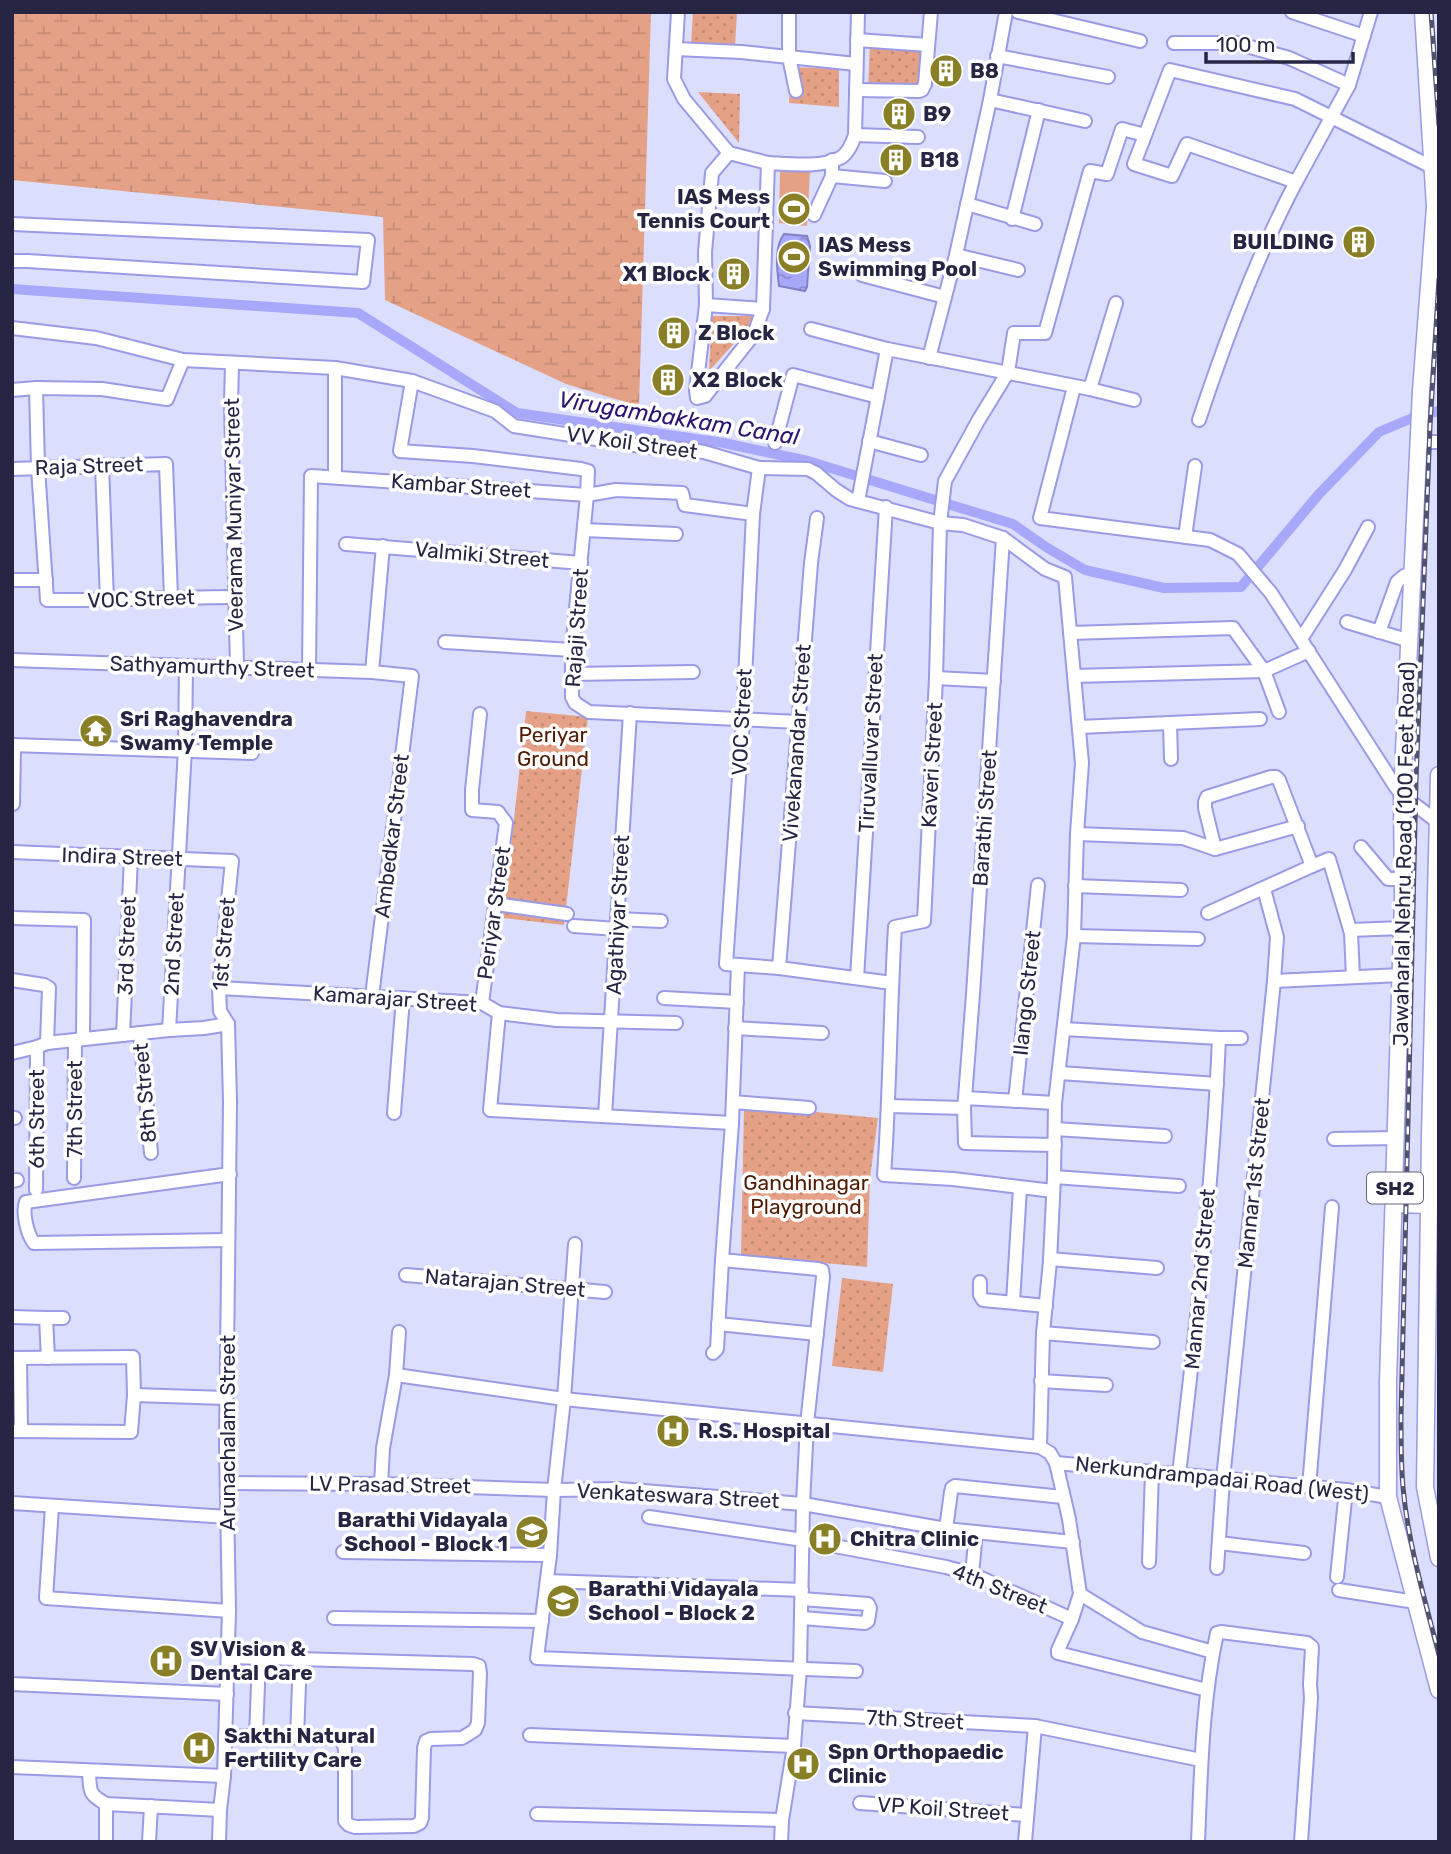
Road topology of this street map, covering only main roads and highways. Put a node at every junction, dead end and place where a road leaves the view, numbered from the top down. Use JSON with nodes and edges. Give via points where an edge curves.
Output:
{"nodes":[{"id":1,"x":1423,"y":12,"type":"edge"},
{"id":2,"x":1431,"y":366,"type":"edge"},
{"id":3,"x":1439,"y":775,"type":"edge"},
{"id":4,"x":1438,"y":823,"type":"edge"},
{"id":5,"x":1437,"y":976,"type":"edge"},
{"id":6,"x":1436,"y":1031,"type":"edge"},
{"id":7,"x":1434,"y":1136,"type":"edge"},
{"id":8,"x":1395,"y":1204,"type":"junction"},
{"id":9,"x":1429,"y":1205,"type":"junction"},
{"id":10,"x":1433,"y":1498,"type":"edge"},
{"id":11,"x":1439,"y":1558,"type":"edge"},
{"id":12,"x":1439,"y":1690,"type":"edge"}],
"edges":[{"from":1,"to":2,"type":"main road","name":"Jawaharlal Nehru Road (100 Feet Road)","number":"SH2","via":[[1435,207]]},
{"from":2,"to":8,"type":"main road","name":"Jawaharlal Nehru Road (100 Feet Road)","number":"SH2","via":[[1421,391],[1402,795]]},
{"from":3,"to":4,"type":"main road","name":"Jawaharlal Nehru Road (100 Feet Road)","number":"SH2"},
{"from":4,"to":5,"type":"main road","name":"Jawaharlal Nehru Road (100 Feet Road)","number":"SH2"},
{"from":5,"to":6,"type":"main road","name":"Jawaharlal Nehru Road (100 Feet Road)","number":"SH2"},
{"from":6,"to":7,"type":"main road","name":"Jawaharlal Nehru Road (100 Feet Road)","number":"SH2"},
{"from":7,"to":9,"type":"main road","name":"Jawaharlal Nehru Road (100 Feet Road)","number":"SH2"},
{"from":8,"to":9,"type":"main road"},
{"from":8,"to":12,"type":"main road","name":"Jawaharlal Nehru Road (100 Feet Road)","number":"SH2","via":[[1388,1497]]},
{"from":9,"to":10,"type":"main road","name":"Jawaharlal Nehru Road (100 Feet Road)","number":"SH2","via":[[1425,1487]]},
{"from":10,"to":11,"type":"main road","name":"Jawaharlal Nehru Road (100 Feet Road)","number":"SH2"}]}
